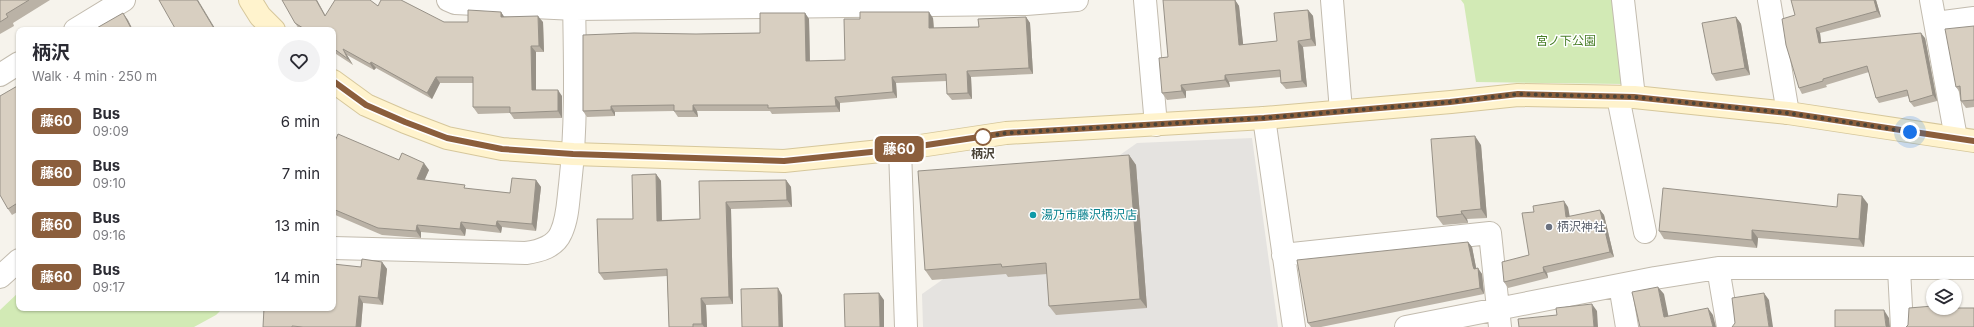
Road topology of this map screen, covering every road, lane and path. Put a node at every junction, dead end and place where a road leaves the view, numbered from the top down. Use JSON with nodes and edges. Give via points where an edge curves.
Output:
{"nodes":[{"id":1,"x":124,"y":0,"type":"edge"},
{"id":2,"x":250,"y":0,"type":"edge"},
{"id":3,"x":1077,"y":0,"type":"edge"},
{"id":4,"x":1146,"y":0,"type":"edge"},
{"id":5,"x":1332,"y":0,"type":"edge"},
{"id":6,"x":1623,"y":0,"type":"edge"},
{"id":7,"x":1768,"y":0,"type":"edge"},
{"id":8,"x":1931,"y":0,"type":"edge"},
{"id":9,"x":453,"y":1,"type":"edge"},
{"id":10,"x":1026,"y":2,"type":"edge"},
{"id":11,"x":846,"y":3,"type":"edge"},
{"id":12,"x":574,"y":4,"type":"edge"},
{"id":13,"x":726,"y":4,"type":"edge"},
{"id":14,"x":1974,"y":18,"type":"edge"},
{"id":15,"x":1936,"y":23,"type":"junction"},
{"id":16,"x":84,"y":27,"type":"edge"},
{"id":17,"x":271,"y":27,"type":"edge"},
{"id":18,"x":16,"y":66,"type":"edge"},
{"id":19,"x":0,"y":75,"type":"edge"},
{"id":20,"x":336,"y":83,"type":"edge"},
{"id":21,"x":1626,"y":97,"type":"junction"},
{"id":22,"x":1341,"y":110,"type":"junction"},
{"id":23,"x":1788,"y":113,"type":"junction"},
{"id":24,"x":1264,"y":118,"type":"junction"},
{"id":25,"x":1156,"y":125,"type":"junction"},
{"id":26,"x":1965,"y":140,"type":"edge"},
{"id":27,"x":900,"y":149,"type":"junction"},
{"id":28,"x":573,"y":154,"type":"junction"},
{"id":29,"x":1645,"y":232,"type":"dead end"},
{"id":30,"x":336,"y":248,"type":"edge"},
{"id":31,"x":1283,"y":255,"type":"junction"},
{"id":32,"x":16,"y":263,"type":"edge"},
{"id":33,"x":1718,"y":268,"type":"junction"},
{"id":34,"x":1974,"y":268,"type":"edge"},
{"id":35,"x":1899,"y":269,"type":"junction"},
{"id":36,"x":0,"y":278,"type":"edge"},
{"id":37,"x":1620,"y":285,"type":"junction"},
{"id":38,"x":1499,"y":318,"type":"edge"},
{"id":39,"x":906,"y":327,"type":"edge"},
{"id":40,"x":1294,"y":327,"type":"edge"},
{"id":41,"x":1406,"y":327,"type":"edge"},
{"id":42,"x":1627,"y":327,"type":"edge"},
{"id":43,"x":1728,"y":327,"type":"edge"},
{"id":44,"x":1902,"y":327,"type":"edge"}],
"edges":[{"from":1,"to":16,"type":"street"},
{"from":2,"to":17,"type":"street"},
{"from":3,"to":10,"type":"street"},
{"from":4,"to":25,"type":"street"},
{"from":5,"to":22,"type":"street"},
{"from":6,"to":21,"type":"street"},
{"from":7,"to":23,"type":"street"},
{"from":8,"to":15,"type":"street"},
{"from":9,"to":12,"type":"street"},
{"from":10,"to":11,"type":"street"},
{"from":11,"to":13,"type":"street"},
{"from":12,"to":13,"type":"street"},
{"from":12,"to":28,"type":"street"},
{"from":14,"to":15,"type":"street"},
{"from":15,"to":26,"type":"street"},
{"from":18,"to":19,"type":"street"},
{"from":20,"to":28,"type":"street","via":[[366,105],[447,138],[502,149]]},
{"from":21,"to":22,"type":"street","via":[[1518,94]]},
{"from":21,"to":23,"type":"street"},
{"from":21,"to":29,"type":"street"},
{"from":22,"to":24,"type":"street"},
{"from":23,"to":26,"type":"street"},
{"from":24,"to":25,"type":"street"},
{"from":24,"to":31,"type":"street"},
{"from":25,"to":27,"type":"street","via":[[1006,133]]},
{"from":27,"to":28,"type":"street","via":[[784,161]]},
{"from":27,"to":39,"type":"street"},
{"from":28,"to":30,"type":"street","via":[[566,217],[561,234],[551,245],[540,251],[526,253]]},
{"from":31,"to":38,"type":"street","via":[[1490,232]]},
{"from":31,"to":40,"type":"street"},
{"from":32,"to":36,"type":"street"},
{"from":33,"to":35,"type":"street"},
{"from":33,"to":37,"type":"street"},
{"from":33,"to":43,"type":"street"},
{"from":34,"to":35,"type":"street"},
{"from":35,"to":44,"type":"street"},
{"from":37,"to":38,"type":"street"},
{"from":37,"to":42,"type":"street"},
{"from":38,"to":41,"type":"street"}]}
